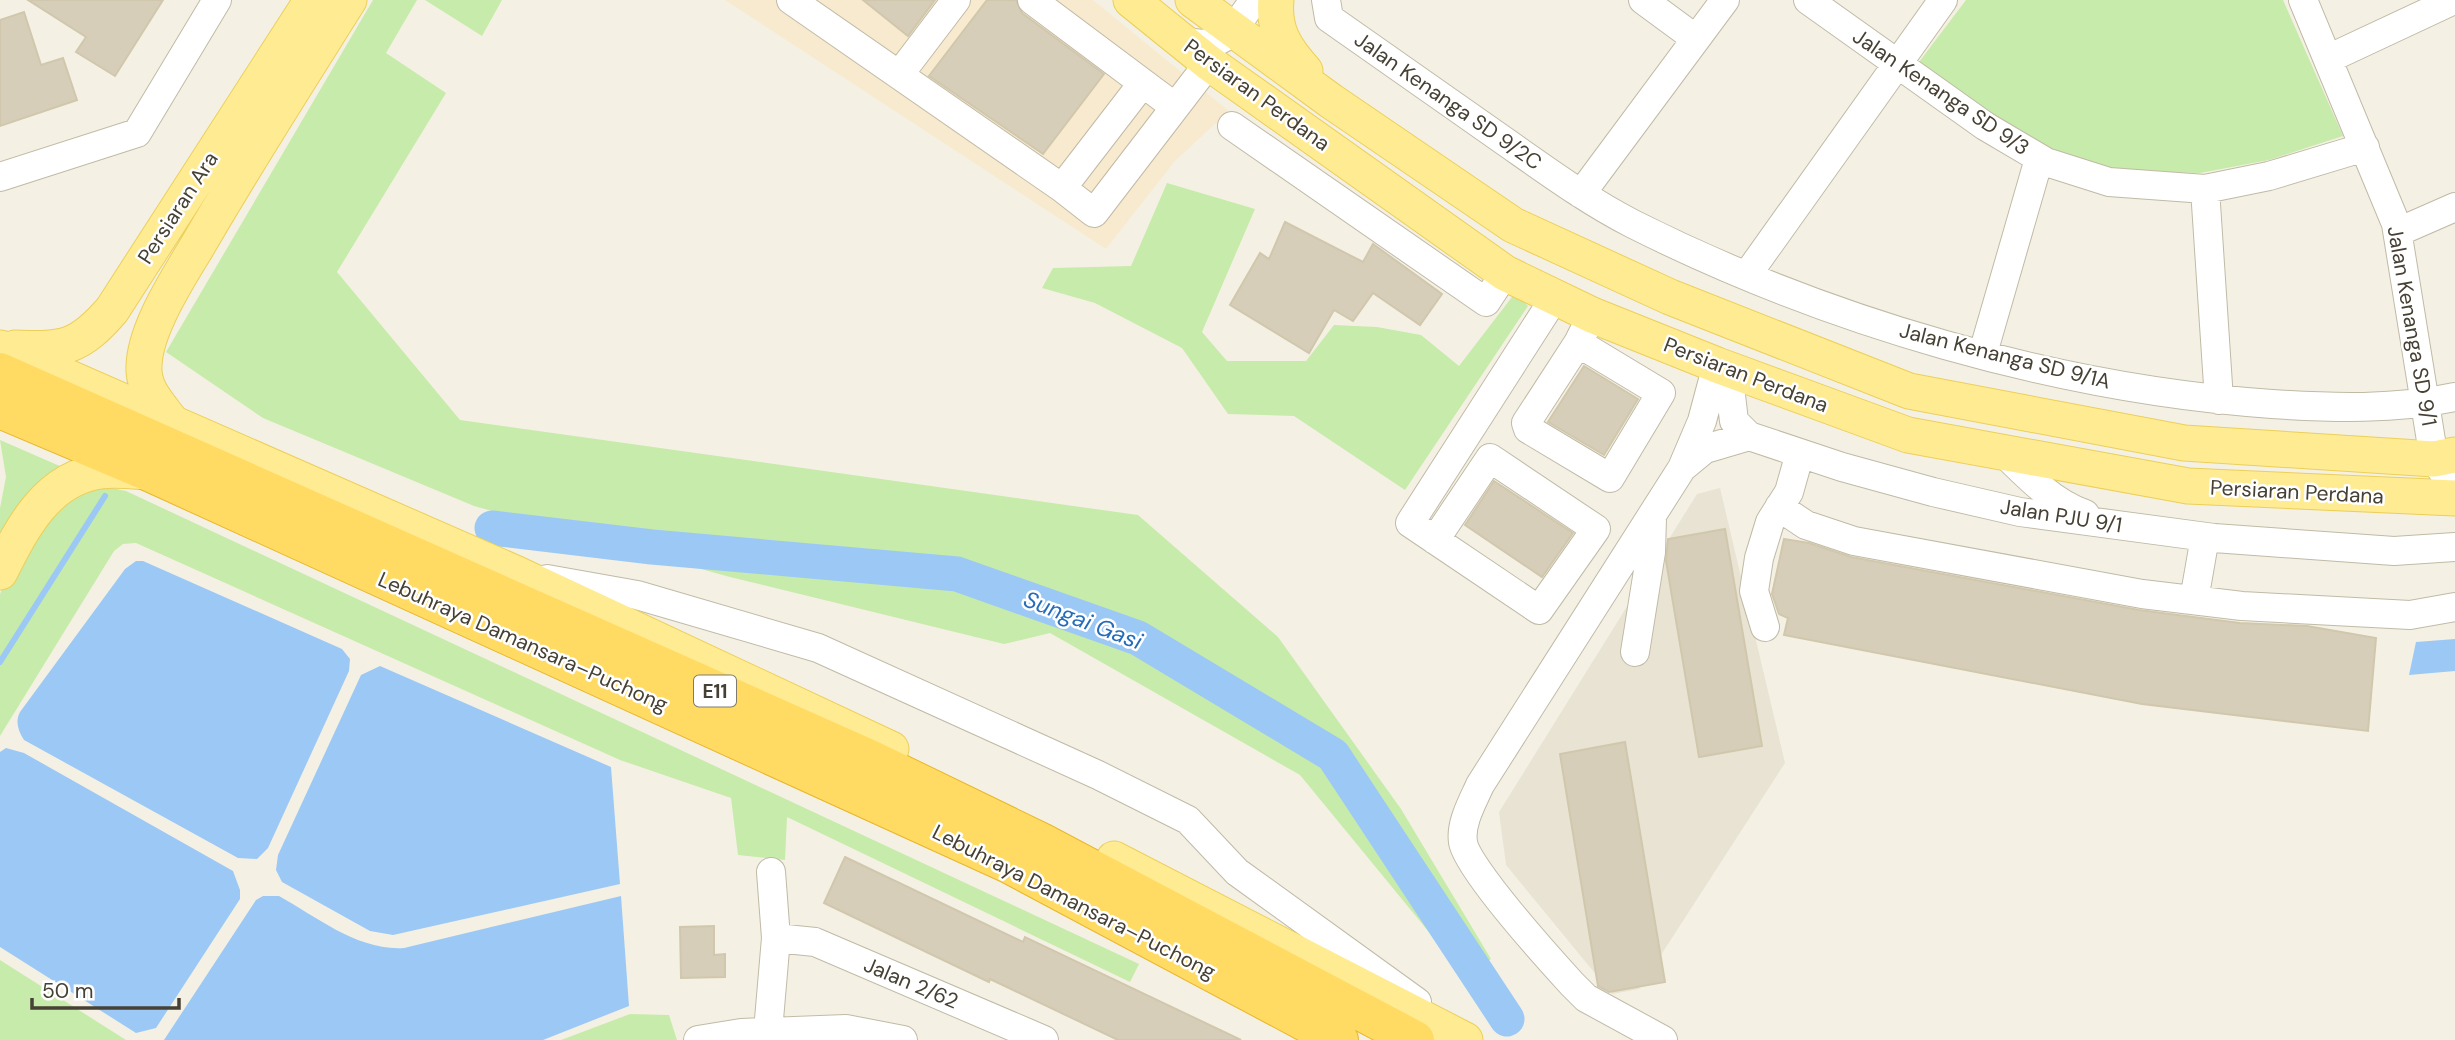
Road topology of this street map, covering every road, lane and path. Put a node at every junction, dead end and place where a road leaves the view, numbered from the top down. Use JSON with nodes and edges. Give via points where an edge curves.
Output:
{"nodes":[{"id":1,"x":217,"y":0,"type":"edge"},
{"id":2,"x":312,"y":0,"type":"edge"},
{"id":3,"x":349,"y":0,"type":"edge"},
{"id":4,"x":791,"y":0,"type":"edge"},
{"id":5,"x":956,"y":0,"type":"edge"},
{"id":6,"x":1032,"y":0,"type":"edge"},
{"id":7,"x":1132,"y":0,"type":"edge"},
{"id":8,"x":1194,"y":0,"type":"edge"},
{"id":9,"x":1254,"y":0,"type":"edge"},
{"id":10,"x":1276,"y":0,"type":"edge"},
{"id":11,"x":1326,"y":0,"type":"edge"},
{"id":12,"x":1643,"y":0,"type":"edge"},
{"id":13,"x":1725,"y":0,"type":"edge"},
{"id":14,"x":1808,"y":0,"type":"edge"},
{"id":15,"x":1942,"y":0,"type":"edge"},
{"id":16,"x":2303,"y":0,"type":"edge"},
{"id":17,"x":2454,"y":0,"type":"edge"},
{"id":18,"x":1232,"y":30,"type":"junction"},
{"id":19,"x":1696,"y":39,"type":"junction"},
{"id":20,"x":1182,"y":40,"type":"junction"},
{"id":21,"x":295,"y":57,"type":"junction"},
{"id":22,"x":2330,"y":58,"type":"junction"},
{"id":23,"x":1209,"y":62,"type":"junction"},
{"id":24,"x":1896,"y":64,"type":"junction"},
{"id":25,"x":899,"y":75,"type":"junction"},
{"id":26,"x":1142,"y":84,"type":"junction"},
{"id":27,"x":1252,"y":92,"type":"junction"},
{"id":28,"x":1331,"y":101,"type":"junction"},
{"id":29,"x":1175,"y":107,"type":"junction"},
{"id":30,"x":1232,"y":126,"type":"dead end"},
{"id":31,"x":2365,"y":147,"type":"junction"},
{"id":32,"x":2039,"y":159,"type":"junction"},
{"id":33,"x":0,"y":177,"type":"edge"},
{"id":34,"x":1062,"y":188,"type":"junction"},
{"id":35,"x":2205,"y":189,"type":"junction"},
{"id":36,"x":1581,"y":194,"type":"junction"},
{"id":37,"x":2455,"y":207,"type":"edge"},
{"id":38,"x":2398,"y":232,"type":"junction"},
{"id":39,"x":1505,"y":273,"type":"junction"},
{"id":40,"x":1747,"y":275,"type":"junction"},
{"id":41,"x":1555,"y":297,"type":"junction"},
{"id":42,"x":1585,"y":329,"type":"junction"},
{"id":43,"x":1983,"y":353,"type":"junction"},
{"id":44,"x":0,"y":356,"type":"edge"},
{"id":45,"x":1722,"y":368,"type":"junction"},
{"id":46,"x":2455,"y":397,"type":"edge"},
{"id":47,"x":2219,"y":400,"type":"junction"},
{"id":48,"x":2426,"y":404,"type":"junction"},
{"id":49,"x":0,"y":408,"type":"edge"},
{"id":50,"x":170,"y":421,"type":"junction"},
{"id":51,"x":1749,"y":436,"type":"junction"},
{"id":52,"x":1800,"y":453,"type":"junction"},
{"id":53,"x":2004,"y":453,"type":"junction"},
{"id":54,"x":2444,"y":457,"type":"edge"},
{"id":55,"x":1682,"y":468,"type":"junction"},
{"id":56,"x":149,"y":472,"type":"junction"},
{"id":57,"x":2455,"y":489,"type":"edge"},
{"id":58,"x":2403,"y":497,"type":"junction"},
{"id":59,"x":2455,"y":498,"type":"edge"},
{"id":60,"x":1779,"y":507,"type":"junction"},
{"id":61,"x":2107,"y":522,"type":"junction"},
{"id":62,"x":1645,"y":527,"type":"junction"},
{"id":63,"x":2205,"y":537,"type":"junction"},
{"id":64,"x":1435,"y":540,"type":"junction"},
{"id":65,"x":2455,"y":547,"type":"edge"},
{"id":66,"x":0,"y":572,"type":"edge"},
{"id":67,"x":517,"y":574,"type":"junction"},
{"id":68,"x":2194,"y":600,"type":"junction"},
{"id":69,"x":2455,"y":607,"type":"edge"},
{"id":70,"x":1765,"y":627,"type":"dead end"},
{"id":71,"x":1631,"y":651,"type":"dead end"},
{"id":72,"x":771,"y":872,"type":"dead end"},
{"id":73,"x":776,"y":938,"type":"junction"},
{"id":74,"x":768,"y":1031,"type":"junction"},
{"id":75,"x":698,"y":1040,"type":"edge"},
{"id":76,"x":903,"y":1040,"type":"edge"},
{"id":77,"x":1044,"y":1040,"type":"edge"},
{"id":78,"x":1339,"y":1040,"type":"edge"},
{"id":79,"x":1415,"y":1040,"type":"edge"},
{"id":80,"x":1467,"y":1040,"type":"edge"},
{"id":81,"x":1663,"y":1040,"type":"edge"}],
"edges":[{"from":1,"to":33,"type":"street","via":[[137,133]]},
{"from":2,"to":21,"type":"main road","name":"Persiaran Ara"},
{"from":3,"to":21,"type":"main road","name":"Persiaran Ara"},
{"from":4,"to":25,"type":"street"},
{"from":5,"to":25,"type":"street"},
{"from":6,"to":26,"type":"street"},
{"from":7,"to":20,"type":"main road","name":"Persiaran Perdana"},
{"from":8,"to":18,"type":"main road","name":"Persiaran Perdana"},
{"from":9,"to":18,"type":"street"},
{"from":10,"to":28,"type":"main road","via":[[1279,37]]},
{"from":11,"to":36,"type":"street","name":"Jalan Kenanga SD 9/2C","via":[[1329,18]]},
{"from":12,"to":19,"type":"street"},
{"from":13,"to":19,"type":"street"},
{"from":14,"to":24,"type":"street","name":"Jalan Kenanga SD 9/3"},
{"from":15,"to":24,"type":"street"},
{"from":16,"to":22,"type":"street","name":"Jalan Kenanga SD 9/1"},
{"from":17,"to":22,"type":"street"},
{"from":18,"to":20,"type":"street","via":[[1203,47]]},
{"from":18,"to":27,"type":"street","via":[[1232,68]]},
{"from":18,"to":28,"type":"main road","name":"Persiaran Perdana"},
{"from":19,"to":36,"type":"street"},
{"from":20,"to":23,"type":"main road","name":"Persiaran Perdana"},
{"from":21,"to":44,"type":"main road","name":"Persiaran Ara","via":[[91,334],[75,344]]},
{"from":21,"to":50,"type":"main road","name":"Persiaran Ara","via":[[237,178],[149,341],[143,369],[148,390]]},
{"from":22,"to":31,"type":"street","name":"Jalan Kenanga SD 9/1"},
{"from":23,"to":27,"type":"main road","name":"Persiaran Perdana"},
{"from":23,"to":29,"type":"street"},
{"from":24,"to":32,"type":"street","name":"Jalan Kenanga SD 9/3"},
{"from":24,"to":40,"type":"street"},
{"from":25,"to":34,"type":"street"},
{"from":26,"to":29,"type":"street"},
{"from":26,"to":34,"type":"street"},
{"from":27,"to":39,"type":"main road","name":"Persiaran Perdana"},
{"from":28,"to":54,"type":"main road","name":"Persiaran Perdana","via":[[1513,225],[1670,297],[1909,391],[2184,443]]},
{"from":29,"to":34,"type":"street","via":[[1094,213]]},
{"from":30,"to":39,"type":"street","via":[[1486,302]]},
{"from":31,"to":35,"type":"street","name":"Jalan Kenanga SD 9/3","via":[[2269,176]]},
{"from":31,"to":38,"type":"street","name":"Jalan Kenanga SD 9/1"},
{"from":32,"to":35,"type":"street","name":"Jalan Kenanga SD 9/3","via":[[2109,182]]},
{"from":32,"to":43,"type":"street"},
{"from":35,"to":47,"type":"street"},
{"from":36,"to":40,"type":"street","name":"Jalan Kenanga SD 9/1A","via":[[1633,224]]},
{"from":37,"to":38,"type":"street"},
{"from":38,"to":48,"type":"street","name":"Jalan Kenanga SD 9/1"},
{"from":39,"to":41,"type":"main road","name":"Persiaran Perdana"},
{"from":40,"to":43,"type":"street","name":"Jalan Kenanga SD 9/1A","via":[[1842,314]]},
{"from":41,"to":42,"type":"main road","name":"Persiaran Perdana"},
{"from":41,"to":64,"type":"street","via":[[1410,523]]},
{"from":42,"to":42,"type":"street","via":[[1527,426],[1610,478],[1661,393]]},
{"from":42,"to":45,"type":"main road","name":"Persiaran Perdana"},
{"from":43,"to":47,"type":"street","name":"Jalan Kenanga SD 9/1A","via":[[2107,383]]},
{"from":44,"to":50,"type":"main road"},
{"from":44,"to":79,"type":"highway","number":"E11","via":[[870,759],[1041,842]]},
{"from":45,"to":51,"type":"street","via":[[1734,421]]},
{"from":45,"to":53,"type":"main road","name":"Persiaran Perdana","via":[[1908,435]]},
{"from":45,"to":55,"type":"street"},
{"from":46,"to":48,"type":"street","name":"Jalan Kenanga SD 9/1A"},
{"from":47,"to":48,"type":"street","name":"Jalan Kenanga SD 9/1A","via":[[2316,407]]},
{"from":48,"to":54,"type":"street","name":"Jalan Kenanga SD 9/1"},
{"from":49,"to":56,"type":"highway","name":"Lebuhraya Damansara–Puchong","number":"E11"},
{"from":50,"to":67,"type":"main road"},
{"from":51,"to":52,"type":"street","name":"Jalan PJU 9/1"},
{"from":51,"to":55,"type":"street","via":[[1705,449]]},
{"from":52,"to":60,"type":"street","via":[[1789,492]]},
{"from":52,"to":61,"type":"street","name":"Jalan PJU 9/1","via":[[2020,512]]},
{"from":53,"to":58,"type":"main road","name":"Persiaran Perdana","via":[[2188,486]]},
{"from":53,"to":61,"type":"street","via":[[2072,510]]},
{"from":54,"to":57,"type":"street","name":"Jalan Kenanga SD 9/1"},
{"from":54,"to":58,"type":"street"},
{"from":55,"to":62,"type":"street"},
{"from":56,"to":66,"type":"main road","via":[[102,471],[54,489],[30,517]]},
{"from":56,"to":78,"type":"highway","name":"Lebuhraya Damansara–Puchong","number":"E11","via":[[1009,864]]},
{"from":58,"to":59,"type":"main road","name":"Persiaran Perdana"},
{"from":60,"to":68,"type":"street","via":[[1806,525],[1854,541]]},
{"from":60,"to":70,"type":"street","via":[[1762,546],[1754,591]]},
{"from":61,"to":63,"type":"street","name":"Jalan PJU 9/1"},
{"from":62,"to":71,"type":"street"},
{"from":62,"to":81,"type":"street","via":[[1480,785],[1462,843],[1482,878],[1586,998]]},
{"from":63,"to":65,"type":"street","name":"Jalan PJU 9/1","via":[[2394,551]]},
{"from":63,"to":68,"type":"street"},
{"from":64,"to":64,"type":"street","via":[[1539,610],[1596,528],[1490,458]]},
{"from":67,"to":80,"type":"main road","via":[[1012,807]]},
{"from":67,"to":80,"type":"street","via":[[637,596],[818,648],[1098,775],[1188,820],[1237,872]]},
{"from":68,"to":69,"type":"street","via":[[2410,615]]},
{"from":72,"to":73,"type":"street"},
{"from":73,"to":74,"type":"street"},
{"from":73,"to":77,"type":"street","name":"Jalan 2/62","via":[[816,942]]},
{"from":74,"to":75,"type":"street"},
{"from":74,"to":76,"type":"street","via":[[846,1029]]}]}
